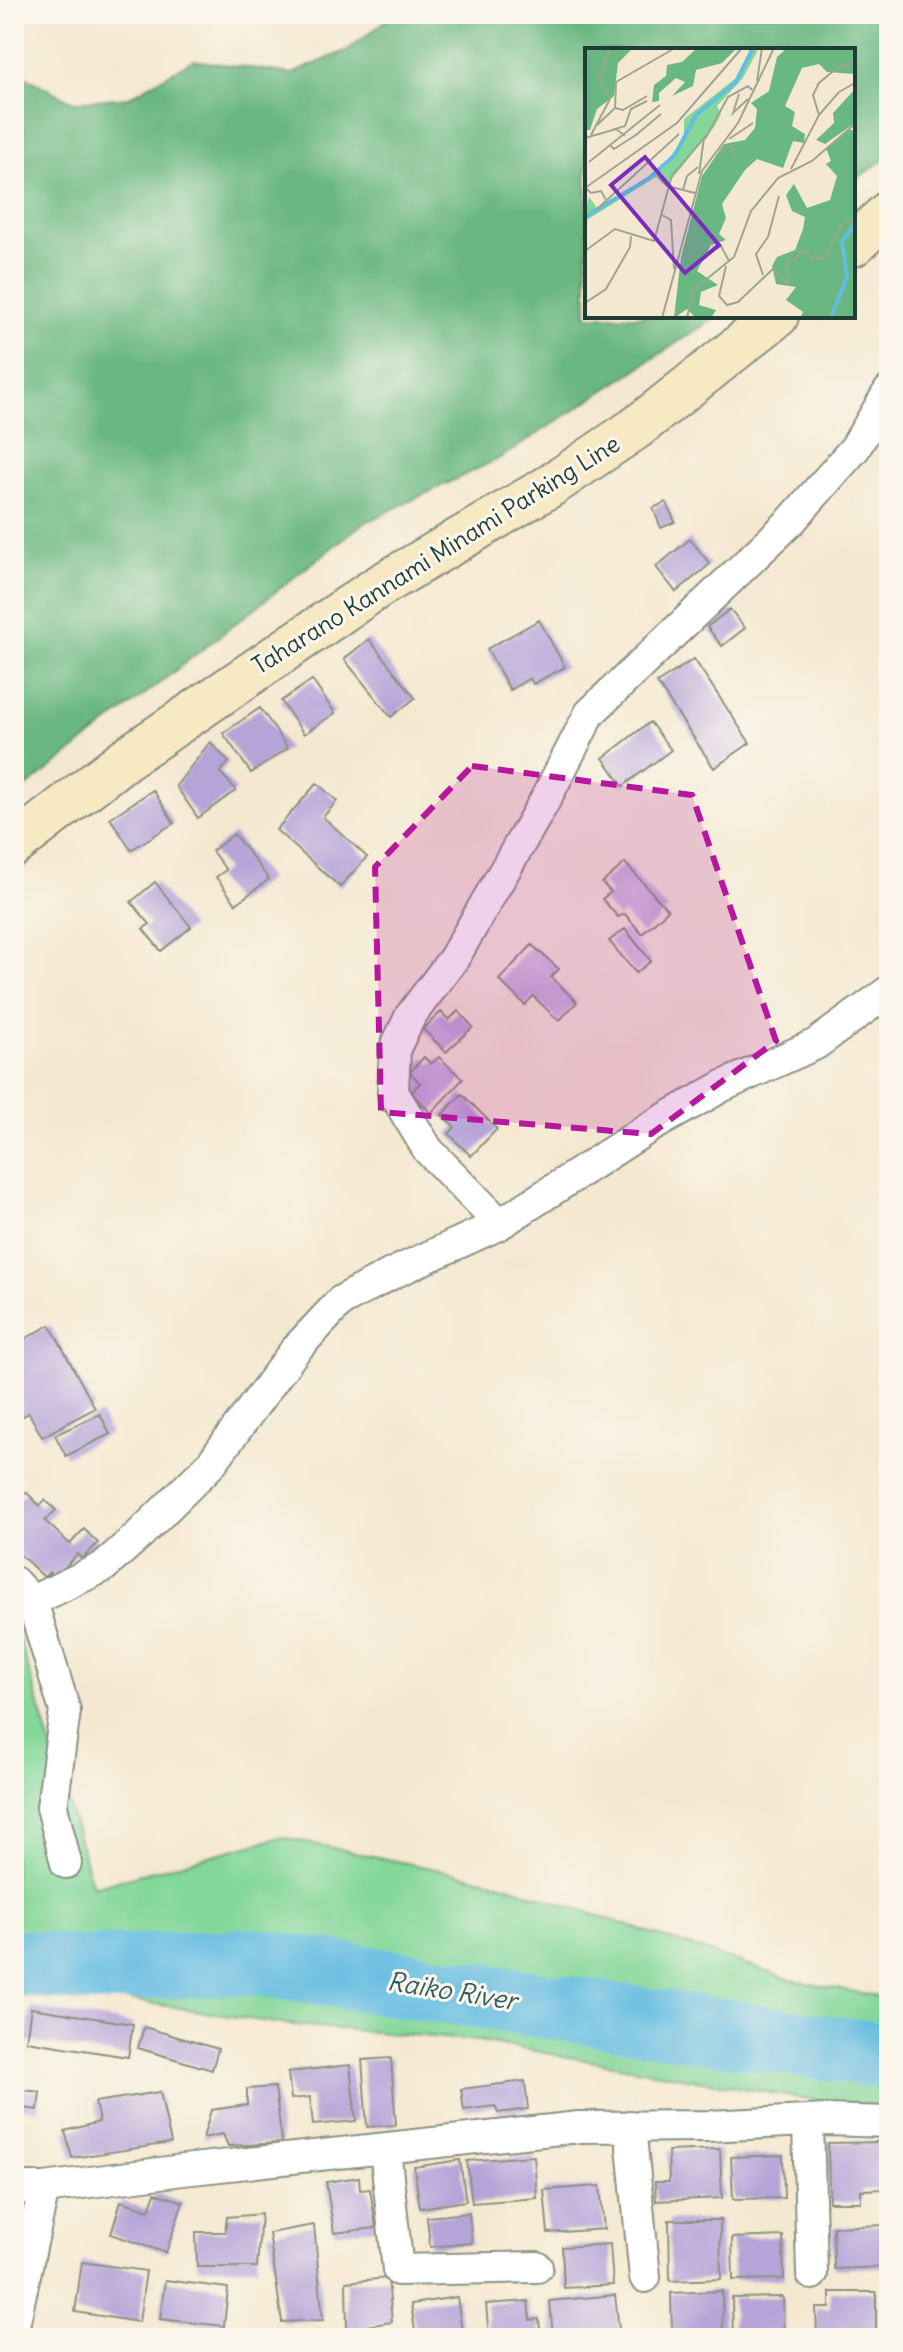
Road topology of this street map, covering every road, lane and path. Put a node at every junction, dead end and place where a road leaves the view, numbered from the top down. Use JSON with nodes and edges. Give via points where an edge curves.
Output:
{"nodes":[{"id":1,"x":889,"y":212,"type":"edge"},
{"id":2,"x":855,"y":243,"type":"edge"},
{"id":3,"x":774,"y":318,"type":"edge"},
{"id":4,"x":889,"y":391,"type":"edge"},
{"id":5,"x":14,"y":845,"type":"edge"},
{"id":6,"x":889,"y":991,"type":"edge"},
{"id":7,"x":500,"y":1224,"type":"junction"},
{"id":8,"x":20,"y":1597,"type":"edge"},
{"id":9,"x":66,"y":1863,"type":"dead end"},
{"id":10,"x":808,"y":2122,"type":"junction"},
{"id":11,"x":889,"y":2122,"type":"edge"},
{"id":12,"x":630,"y":2126,"type":"junction"},
{"id":13,"x":385,"y":2149,"type":"junction"},
{"id":14,"x":14,"y":2188,"type":"edge"},
{"id":15,"x":44,"y":2188,"type":"junction"},
{"id":16,"x":537,"y":2267,"type":"dead end"},
{"id":17,"x":812,"y":2274,"type":"dead end"},
{"id":18,"x":645,"y":2277,"type":"dead end"},
{"id":19,"x":14,"y":2325,"type":"edge"}],
"edges":[{"from":1,"to":2,"type":"main road"},
{"from":3,"to":5,"type":"main road","name":"Taharano Kannami Minami Parking Line","via":[[636,428],[550,486],[378,587],[125,759]]},
{"from":4,"to":7,"type":"street","via":[[855,448],[791,521],[590,713],[454,958],[411,1015],[395,1048],[393,1092],[428,1150]]},
{"from":6,"to":7,"type":"street","via":[[816,1044],[723,1086],[647,1129]]},
{"from":7,"to":8,"type":"street","via":[[341,1301],[296,1349],[210,1465],[139,1535],[103,1567]]},
{"from":8,"to":9,"type":"street","via":[[65,1711],[52,1807]]},
{"from":10,"to":11,"type":"street"},
{"from":10,"to":12,"type":"street"},
{"from":10,"to":17,"type":"street"},
{"from":12,"to":13,"type":"street"},
{"from":12,"to":18,"type":"street"},
{"from":13,"to":15,"type":"street"},
{"from":13,"to":16,"type":"street","via":[[398,2270]]},
{"from":14,"to":15,"type":"street"},
{"from":15,"to":19,"type":"street"}]}
